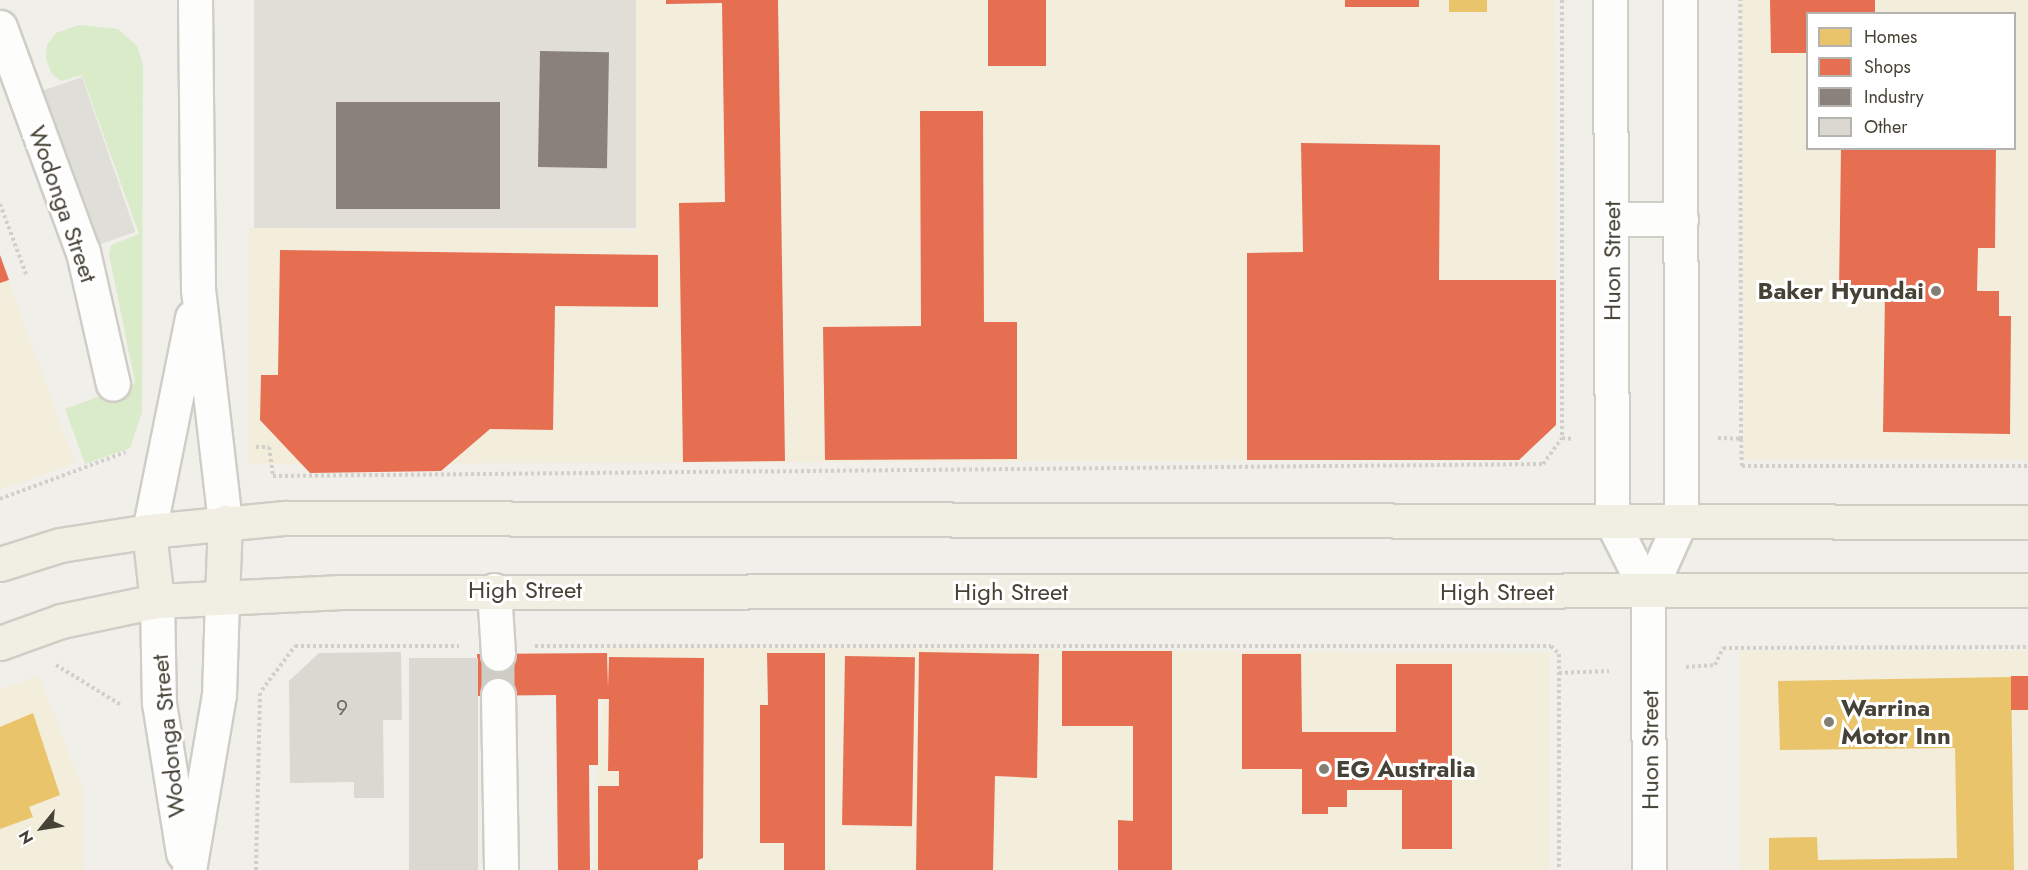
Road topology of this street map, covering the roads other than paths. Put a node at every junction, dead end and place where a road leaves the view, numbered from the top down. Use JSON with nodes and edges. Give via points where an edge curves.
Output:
{"nodes":[{"id":1,"x":195,"y":0,"type":"edge"},
{"id":2,"x":1610,"y":0,"type":"edge"},
{"id":3,"x":1680,"y":0,"type":"edge"},
{"id":4,"x":0,"y":27,"type":"edge"},
{"id":5,"x":1611,"y":219,"type":"junction"},
{"id":6,"x":1681,"y":219,"type":"junction"},
{"id":7,"x":198,"y":289,"type":"junction"},
{"id":8,"x":113,"y":384,"type":"dead end"},
{"id":9,"x":1682,"y":520,"type":"junction"},
{"id":10,"x":225,"y":522,"type":"junction"},
{"id":11,"x":1612,"y":522,"type":"junction"},
{"id":12,"x":2028,"y":522,"type":"edge"},
{"id":13,"x":149,"y":531,"type":"junction"},
{"id":14,"x":0,"y":564,"type":"edge"},
{"id":15,"x":494,"y":590,"type":"junction"},
{"id":16,"x":2028,"y":590,"type":"edge"},
{"id":17,"x":1648,"y":593,"type":"junction"},
{"id":18,"x":222,"y":597,"type":"junction"},
{"id":19,"x":157,"y":601,"type":"junction"},
{"id":20,"x":0,"y":643,"type":"edge"},
{"id":21,"x":498,"y":650,"type":"tunnel mouth"},
{"id":22,"x":498,"y":695,"type":"tunnel mouth"},
{"id":23,"x":187,"y":870,"type":"edge"},
{"id":24,"x":501,"y":870,"type":"edge"},
{"id":25,"x":1649,"y":870,"type":"edge"}],
"edges":[{"from":1,"to":7,"type":"street"},
{"from":2,"to":5,"type":"street","name":"Huon Street"},
{"from":3,"to":6,"type":"street"},
{"from":4,"to":8,"type":"street","name":"Wodonga Street","via":[[83,252]]},
{"from":5,"to":6,"type":"street"},
{"from":5,"to":11,"type":"street","name":"Huon Street"},
{"from":6,"to":9,"type":"street"},
{"from":7,"to":10,"type":"street"},
{"from":7,"to":13,"type":"street"},
{"from":9,"to":11,"type":"main road"},
{"from":9,"to":12,"type":"main road"},
{"from":9,"to":17,"type":"street"},
{"from":10,"to":11,"type":"main road","via":[[344,518]]},
{"from":10,"to":13,"type":"main road"},
{"from":10,"to":18,"type":"main road"},
{"from":11,"to":17,"type":"street"},
{"from":13,"to":14,"type":"main road","via":[[60,545]]},
{"from":13,"to":19,"type":"main road"},
{"from":15,"to":17,"type":"main road","name":"High Street"},
{"from":15,"to":18,"type":"main road","name":"High Street"},
{"from":15,"to":21,"type":"street"},
{"from":16,"to":17,"type":"main road","name":"High Street"},
{"from":17,"to":25,"type":"street","name":"Huon Street"},
{"from":18,"to":19,"type":"main road","name":"High Street"},
{"from":18,"to":23,"type":"street","via":[[219,695]]},
{"from":19,"to":20,"type":"main road","name":"High Street","via":[[61,621]]},
{"from":19,"to":23,"type":"street","name":"Wodonga Street","via":[[159,703]]},
{"from":22,"to":24,"type":"street"}]}
